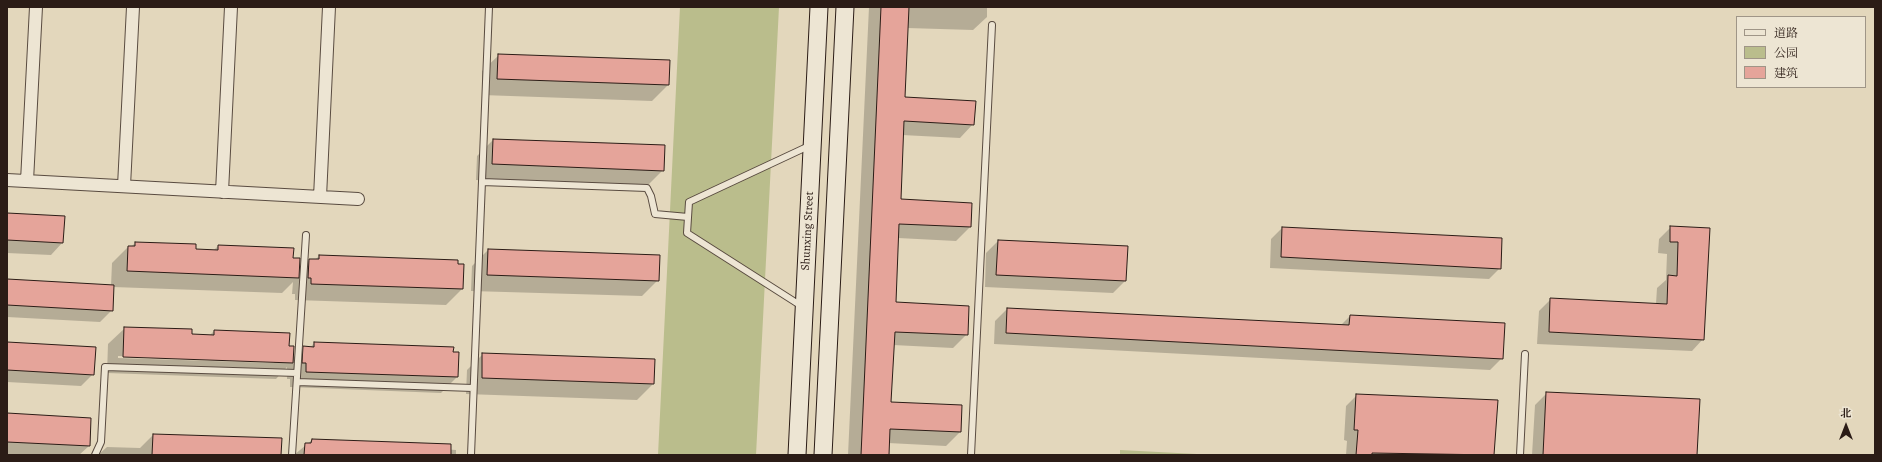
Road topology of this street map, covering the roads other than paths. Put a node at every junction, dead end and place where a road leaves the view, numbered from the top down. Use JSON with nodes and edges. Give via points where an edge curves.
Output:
{"nodes":[{"id":1,"x":36,"y":7,"type":"edge"},
{"id":2,"x":133,"y":7,"type":"edge"},
{"id":3,"x":231,"y":7,"type":"edge"},
{"id":4,"x":329,"y":7,"type":"edge"},
{"id":5,"x":490,"y":7,"type":"edge"},
{"id":6,"x":819,"y":7,"type":"edge"},
{"id":7,"x":845,"y":7,"type":"edge"},
{"id":8,"x":992,"y":25,"type":"dead end"},
{"id":9,"x":812,"y":144,"type":"junction"},
{"id":10,"x":7,"y":180,"type":"edge"},
{"id":11,"x":27,"y":181,"type":"junction"},
{"id":12,"x":482,"y":182,"type":"junction"},
{"id":13,"x":124,"y":186,"type":"junction"},
{"id":14,"x":222,"y":192,"type":"junction"},
{"id":15,"x":320,"y":197,"type":"junction"},
{"id":16,"x":358,"y":199,"type":"dead end"},
{"id":17,"x":688,"y":217,"type":"junction"},
{"id":18,"x":306,"y":235,"type":"dead end"},
{"id":19,"x":804,"y":308,"type":"junction"},
{"id":20,"x":1525,"y":354,"type":"dead end"},
{"id":21,"x":298,"y":373,"type":"junction"},
{"id":22,"x":297,"y":382,"type":"junction"},
{"id":23,"x":473,"y":388,"type":"junction"},
{"id":24,"x":95,"y":455,"type":"edge"},
{"id":25,"x":292,"y":455,"type":"edge"},
{"id":26,"x":471,"y":455,"type":"edge"},
{"id":27,"x":797,"y":455,"type":"edge"},
{"id":28,"x":823,"y":455,"type":"edge"},
{"id":29,"x":971,"y":455,"type":"edge"},
{"id":30,"x":1520,"y":455,"type":"edge"}],
"edges":[{"from":1,"to":11,"type":"street"},
{"from":2,"to":13,"type":"street"},
{"from":3,"to":14,"type":"street"},
{"from":4,"to":15,"type":"street"},
{"from":5,"to":12,"type":"lane"},
{"from":6,"to":9,"type":"main road","name":"Shunxing Street"},
{"from":7,"to":28,"type":"main road"},
{"from":8,"to":29,"type":"lane"},
{"from":9,"to":17,"type":"lane","via":[[689,202]]},
{"from":9,"to":19,"type":"main road","name":"Shunxing Street"},
{"from":10,"to":11,"type":"street"},
{"from":11,"to":13,"type":"street"},
{"from":12,"to":17,"type":"lane","via":[[647,188],[655,214]]},
{"from":12,"to":23,"type":"lane"},
{"from":13,"to":14,"type":"street"},
{"from":14,"to":15,"type":"street"},
{"from":15,"to":16,"type":"street"},
{"from":17,"to":19,"type":"lane","via":[[687,233]]},
{"from":18,"to":21,"type":"lane"},
{"from":19,"to":27,"type":"main road","name":"Shunxing Street"},
{"from":20,"to":30,"type":"lane"},
{"from":21,"to":22,"type":"lane"},
{"from":21,"to":24,"type":"lane","via":[[105,367],[101,442]]},
{"from":22,"to":23,"type":"lane"},
{"from":22,"to":25,"type":"lane"},
{"from":23,"to":26,"type":"lane"}]}
